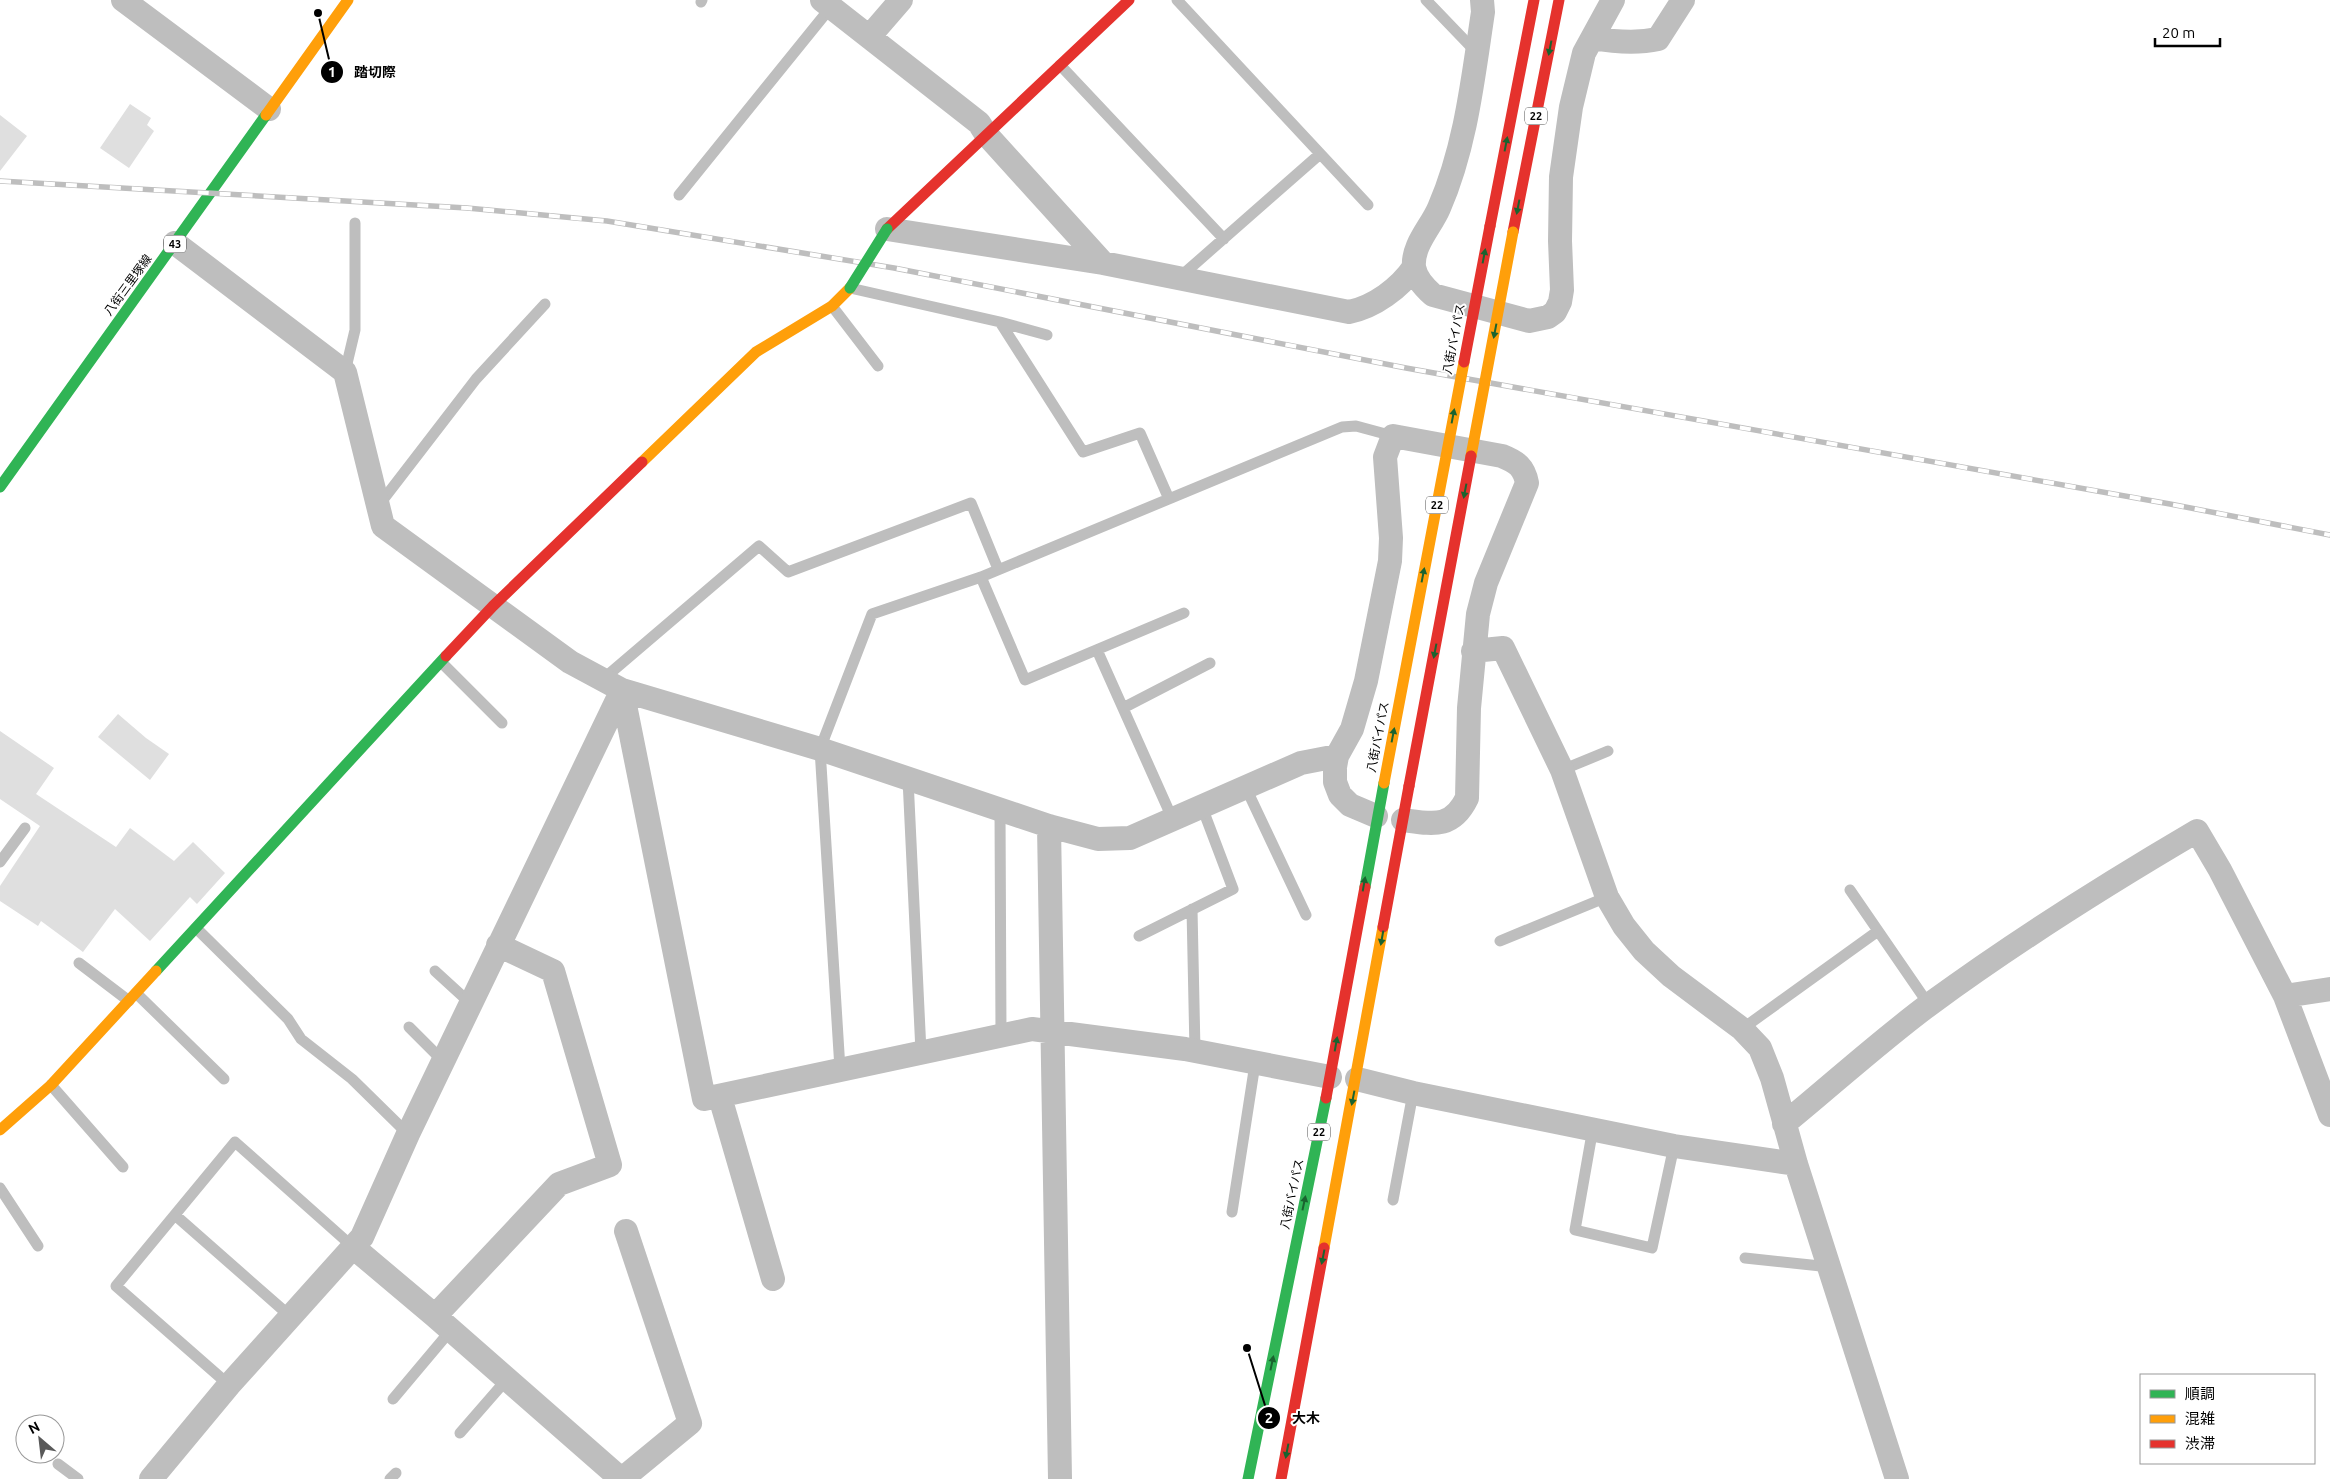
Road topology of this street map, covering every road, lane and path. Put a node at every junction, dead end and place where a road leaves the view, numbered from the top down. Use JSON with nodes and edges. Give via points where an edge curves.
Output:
{"nodes":[{"id":1,"x":123,"y":0,"type":"edge"},
{"id":2,"x":348,"y":0,"type":"edge"},
{"id":3,"x":901,"y":0,"type":"edge"},
{"id":4,"x":1129,"y":0,"type":"edge"},
{"id":5,"x":1177,"y":0,"type":"edge"},
{"id":6,"x":1426,"y":0,"type":"edge"},
{"id":7,"x":1482,"y":0,"type":"edge"},
{"id":8,"x":1534,"y":0,"type":"edge"},
{"id":9,"x":1559,"y":0,"type":"edge"},
{"id":10,"x":1612,"y":0,"type":"edge"},
{"id":11,"x":1683,"y":0,"type":"edge"},
{"id":12,"x":826,"y":3,"type":"edge"},
{"id":13,"x":869,"y":37,"type":"junction"},
{"id":14,"x":1593,"y":38,"type":"junction"},
{"id":15,"x":1477,"y":54,"type":"junction"},
{"id":16,"x":1060,"y":65,"type":"junction"},
{"id":17,"x":270,"y":109,"type":"junction"},
{"id":18,"x":986,"y":134,"type":"junction"},
{"id":19,"x":1320,"y":154,"type":"junction"},
{"id":20,"x":679,"y":195,"type":"dead end"},
{"id":21,"x":1368,"y":206,"type":"dead end"},
{"id":22,"x":355,"y":223,"type":"dead end"},
{"id":23,"x":887,"y":229,"type":"junction"},
{"id":24,"x":1224,"y":238,"type":"junction"},
{"id":25,"x":175,"y":243,"type":"junction"},
{"id":26,"x":1103,"y":263,"type":"junction"},
{"id":27,"x":1414,"y":267,"type":"junction"},
{"id":28,"x":1180,"y":277,"type":"junction"},
{"id":29,"x":850,"y":288,"type":"junction"},
{"id":30,"x":545,"y":304,"type":"dead end"},
{"id":31,"x":832,"y":306,"type":"junction"},
{"id":32,"x":1000,"y":322,"type":"junction"},
{"id":33,"x":1047,"y":335,"type":"dead end"},
{"id":34,"x":878,"y":366,"type":"dead end"},
{"id":35,"x":345,"y":372,"type":"junction"},
{"id":36,"x":1393,"y":436,"type":"junction"},
{"id":37,"x":4,"y":473,"type":"edge"},
{"id":38,"x":1169,"y":499,"type":"junction"},
{"id":39,"x":378,"y":507,"type":"junction"},
{"id":40,"x":998,"y":569,"type":"junction"},
{"id":41,"x":981,"y":577,"type":"junction"},
{"id":42,"x":493,"y":606,"type":"junction"},
{"id":43,"x":1184,"y":613,"type":"dead end"},
{"id":44,"x":1097,"y":650,"type":"junction"},
{"id":45,"x":1473,"y":651,"type":"junction"},
{"id":46,"x":442,"y":663,"type":"junction"},
{"id":47,"x":1210,"y":663,"type":"dead end"},
{"id":48,"x":612,"y":685,"type":"junction"},
{"id":49,"x":1123,"y":708,"type":"junction"},
{"id":50,"x":502,"y":723,"type":"dead end"},
{"id":51,"x":820,"y":749,"type":"junction"},
{"id":52,"x":1608,"y":752,"type":"dead end"},
{"id":53,"x":1337,"y":756,"type":"junction"},
{"id":54,"x":1562,"y":770,"type":"junction"},
{"id":55,"x":908,"y":779,"type":"junction"},
{"id":56,"x":1246,"y":788,"type":"junction"},
{"id":57,"x":1202,"y":807,"type":"junction"},
{"id":58,"x":1000,"y":809,"type":"junction"},
{"id":59,"x":1376,"y":816,"type":"junction"},
{"id":60,"x":1174,"y":820,"type":"junction"},
{"id":61,"x":1403,"y":820,"type":"junction"},
{"id":62,"x":1049,"y":826,"type":"junction"},
{"id":63,"x":25,"y":828,"type":"dead end"},
{"id":64,"x":0,"y":862,"type":"edge"},
{"id":65,"x":1850,"y":890,"type":"dead end"},
{"id":66,"x":1607,"y":897,"type":"junction"},
{"id":67,"x":1192,"y":909,"type":"junction"},
{"id":68,"x":1306,"y":915,"type":"dead end"},
{"id":69,"x":196,"y":928,"type":"junction"},
{"id":70,"x":1878,"y":931,"type":"junction"},
{"id":71,"x":1139,"y":936,"type":"dead end"},
{"id":72,"x":1500,"y":941,"type":"dead end"},
{"id":73,"x":498,"y":946,"type":"junction"},
{"id":74,"x":79,"y":963,"type":"dead end"},
{"id":75,"x":435,"y":971,"type":"dead end"},
{"id":76,"x":2330,"y":989,"type":"edge"},
{"id":77,"x":2284,"y":996,"type":"junction"},
{"id":78,"x":132,"y":997,"type":"junction"},
{"id":79,"x":470,"y":1003,"type":"junction"},
{"id":80,"x":1929,"y":1005,"type":"junction"},
{"id":81,"x":409,"y":1027,"type":"dead end"},
{"id":82,"x":1742,"y":1029,"type":"junction"},
{"id":83,"x":1053,"y":1030,"type":"junction"},
{"id":84,"x":1001,"y":1035,"type":"junction"},
{"id":85,"x":1195,"y":1051,"type":"junction"},
{"id":86,"x":921,"y":1052,"type":"junction"},
{"id":87,"x":443,"y":1061,"type":"junction"},
{"id":88,"x":1255,"y":1064,"type":"junction"},
{"id":89,"x":840,"y":1069,"type":"junction"},
{"id":90,"x":1330,"y":1077,"type":"junction"},
{"id":91,"x":1357,"y":1078,"type":"junction"},
{"id":92,"x":224,"y":1079,"type":"dead end"},
{"id":93,"x":51,"y":1085,"type":"junction"},
{"id":94,"x":1413,"y":1092,"type":"junction"},
{"id":95,"x":720,"y":1097,"type":"junction"},
{"id":96,"x":2330,"y":1115,"type":"edge"},
{"id":97,"x":1784,"y":1124,"type":"junction"},
{"id":98,"x":1592,"y":1128,"type":"junction"},
{"id":99,"x":0,"y":1130,"type":"edge"},
{"id":100,"x":408,"y":1134,"type":"junction"},
{"id":101,"x":1674,"y":1146,"type":"junction"},
{"id":102,"x":1796,"y":1164,"type":"junction"},
{"id":103,"x":123,"y":1167,"type":"dead end"},
{"id":104,"x":0,"y":1188,"type":"edge"},
{"id":105,"x":1393,"y":1200,"type":"dead end"},
{"id":106,"x":1232,"y":1212,"type":"dead end"},
{"id":107,"x":175,"y":1215,"type":"junction"},
{"id":108,"x":626,"y":1231,"type":"dead end"},
{"id":109,"x":38,"y":1246,"type":"dead end"},
{"id":110,"x":353,"y":1247,"type":"junction"},
{"id":111,"x":1745,"y":1258,"type":"dead end"},
{"id":112,"x":1830,"y":1267,"type":"junction"},
{"id":113,"x":773,"y":1279,"type":"dead end"},
{"id":114,"x":291,"y":1317,"type":"junction"},
{"id":115,"x":443,"y":1323,"type":"junction"},
{"id":116,"x":508,"y":1379,"type":"junction"},
{"id":117,"x":229,"y":1385,"type":"junction"},
{"id":118,"x":392,"y":1399,"type":"dead end"},
{"id":119,"x":460,"y":1433,"type":"dead end"},
{"id":120,"x":58,"y":1464,"type":"dead end"},
{"id":121,"x":613,"y":1478,"type":"edge"},
{"id":122,"x":78,"y":1479,"type":"edge"},
{"id":123,"x":151,"y":1479,"type":"edge"},
{"id":124,"x":1060,"y":1479,"type":"edge"},
{"id":125,"x":1248,"y":1479,"type":"edge"},
{"id":126,"x":1281,"y":1479,"type":"edge"},
{"id":127,"x":1897,"y":1479,"type":"edge"}],
"edges":[{"from":1,"to":17,"type":"street"},
{"from":2,"to":17,"type":"main road","name":"八街三里塚線","number":"43"},
{"from":3,"to":13,"type":"street"},
{"from":4,"to":16,"type":"main road"},
{"from":5,"to":19,"type":"lane"},
{"from":6,"to":15,"type":"lane"},
{"from":7,"to":15,"type":"street","via":[[1484,12]]},
{"from":59,"to":8,"type":"main road","name":"八街バイパス","number":"22","one_way":true,"bridge":true},
{"from":9,"to":61,"type":"main road","number":"22","one_way":true,"bridge":true},
{"from":10,"to":14,"type":"street"},
{"from":11,"to":14,"type":"street","via":[[1658,39],[1617,42]]},
{"from":12,"to":13,"type":"street"},
{"from":12,"to":20,"type":"lane"},
{"from":13,"to":18,"type":"street","via":[[979,123]]},
{"from":14,"to":27,"type":"street","via":[[1579,68],[1561,177],[1562,290],[1554,312],[1548,317],[1529,320],[1433,294],[1424,287]]},
{"from":15,"to":27,"type":"street","via":[[1458,155],[1438,209],[1417,247]]},
{"from":16,"to":18,"type":"main road"},
{"from":16,"to":24,"type":"lane"},
{"from":17,"to":25,"type":"main road","name":"八街三里塚線","number":"43"},
{"from":18,"to":23,"type":"main road"},
{"from":18,"to":26,"type":"street"},
{"from":19,"to":21,"type":"lane"},
{"from":19,"to":24,"type":"lane"},
{"from":22,"to":35,"type":"lane","via":[[355,330]]},
{"from":23,"to":26,"type":"street"},
{"from":23,"to":29,"type":"main road","bridge":true},
{"from":24,"to":28,"type":"lane"},
{"from":25,"to":35,"type":"street"},
{"from":25,"to":37,"type":"main road","name":"八街三里塚線","number":"43"},
{"from":26,"to":28,"type":"street"},
{"from":27,"to":28,"type":"street","via":[[1407,278],[1372,305],[1349,312]]},
{"from":29,"to":31,"type":"main road"},
{"from":29,"to":32,"type":"lane"},
{"from":30,"to":39,"type":"lane","via":[[476,379]]},
{"from":31,"to":34,"type":"lane"},
{"from":31,"to":42,"type":"main road","via":[[756,352]]},
{"from":32,"to":33,"type":"lane"},
{"from":32,"to":38,"type":"lane","via":[[1083,452],[1140,432]]},
{"from":35,"to":39,"type":"street"},
{"from":36,"to":38,"type":"lane","via":[[1356,426],[1342,427]]},
{"from":36,"to":45,"type":"street","via":[[1502,456],[1525,471],[1527,483],[1522,499],[1486,583]]},
{"from":36,"to":53,"type":"street","via":[[1386,457],[1390,562],[1366,681],[1352,729]]},
{"from":38,"to":40,"type":"lane"},
{"from":39,"to":42,"type":"street","via":[[383,526]]},
{"from":40,"to":41,"type":"lane"},
{"from":40,"to":48,"type":"lane","via":[[971,503],[788,572],[759,546]]},
{"from":41,"to":44,"type":"lane","via":[[1025,680]]},
{"from":41,"to":51,"type":"lane","via":[[872,614]]},
{"from":42,"to":46,"type":"main road"},
{"from":42,"to":48,"type":"street","via":[[570,662]]},
{"from":43,"to":44,"type":"lane"},
{"from":44,"to":49,"type":"lane"},
{"from":45,"to":54,"type":"street","via":[[1503,648]]},
{"from":45,"to":61,"type":"street","via":[[1467,798],[1462,809],[1452,818],[1435,824]]},
{"from":46,"to":50,"type":"lane"},
{"from":46,"to":69,"type":"main road"},
{"from":47,"to":49,"type":"lane"},
{"from":48,"to":51,"type":"street"},
{"from":48,"to":73,"type":"street"},
{"from":48,"to":95,"type":"street","via":[[704,1099]]},
{"from":49,"to":60,"type":"lane"},
{"from":51,"to":55,"type":"street"},
{"from":51,"to":89,"type":"lane"},
{"from":52,"to":54,"type":"lane"},
{"from":53,"to":56,"type":"street","via":[[1301,763]]},
{"from":53,"to":59,"type":"street","via":[[1335,782],[1340,795],[1350,805]]},
{"from":54,"to":66,"type":"street"},
{"from":55,"to":58,"type":"street"},
{"from":55,"to":86,"type":"lane"},
{"from":56,"to":57,"type":"street"},
{"from":56,"to":68,"type":"lane"},
{"from":57,"to":60,"type":"street"},
{"from":57,"to":67,"type":"lane","via":[[1233,889]]},
{"from":58,"to":62,"type":"street"},
{"from":58,"to":84,"type":"lane"},
{"from":90,"to":59,"type":"main road","name":"八街バイパス","number":"22","one_way":true},
{"from":60,"to":62,"type":"street","via":[[1130,838],[1114,840]]},
{"from":61,"to":91,"type":"main road","number":"22","one_way":true},
{"from":62,"to":83,"type":"street"},
{"from":63,"to":64,"type":"lane"},
{"from":65,"to":70,"type":"lane"},
{"from":66,"to":72,"type":"lane"},
{"from":66,"to":82,"type":"street","via":[[1644,951],[1671,976]]},
{"from":67,"to":71,"type":"lane"},
{"from":67,"to":85,"type":"lane"},
{"from":69,"to":78,"type":"main road"},
{"from":69,"to":100,"type":"lane","via":[[288,1019],[301,1039],[352,1079]]},
{"from":70,"to":80,"type":"lane"},
{"from":70,"to":82,"type":"lane"},
{"from":73,"to":79,"type":"street"},
{"from":73,"to":115,"type":"street","via":[[553,971],[610,1165],[559,1184]]},
{"from":74,"to":78,"type":"lane"},
{"from":75,"to":79,"type":"lane"},
{"from":76,"to":77,"type":"street"},
{"from":77,"to":80,"type":"street","via":[[2197,831],[2106,884]]},
{"from":77,"to":96,"type":"street"},
{"from":78,"to":92,"type":"lane"},
{"from":78,"to":93,"type":"main road"},
{"from":79,"to":87,"type":"street"},
{"from":80,"to":97,"type":"street"},
{"from":81,"to":87,"type":"lane"},
{"from":82,"to":97,"type":"street","via":[[1760,1048]]},
{"from":83,"to":84,"type":"street","via":[[1032,1028]]},
{"from":83,"to":85,"type":"street"},
{"from":83,"to":124,"type":"street"},
{"from":84,"to":86,"type":"street"},
{"from":85,"to":88,"type":"street"},
{"from":86,"to":89,"type":"street"},
{"from":87,"to":100,"type":"street"},
{"from":88,"to":90,"type":"street"},
{"from":88,"to":106,"type":"lane"},
{"from":89,"to":95,"type":"street"},
{"from":125,"to":90,"type":"main road","name":"八街バイパス","number":"22","one_way":true},
{"from":91,"to":94,"type":"street"},
{"from":91,"to":126,"type":"main road","number":"22","one_way":true},
{"from":93,"to":99,"type":"main road"},
{"from":93,"to":103,"type":"lane"},
{"from":94,"to":98,"type":"street"},
{"from":94,"to":105,"type":"lane"},
{"from":95,"to":113,"type":"street"},
{"from":97,"to":102,"type":"street"},
{"from":98,"to":101,"type":"street"},
{"from":98,"to":101,"type":"lane","via":[[1575,1230],[1652,1248]]},
{"from":100,"to":110,"type":"street","via":[[362,1237]]},
{"from":101,"to":102,"type":"street"},
{"from":102,"to":112,"type":"street"},
{"from":104,"to":109,"type":"lane"},
{"from":107,"to":110,"type":"lane","via":[[235,1142]]},
{"from":107,"to":114,"type":"lane"},
{"from":107,"to":117,"type":"lane","via":[[116,1286]]},
{"from":108,"to":121,"type":"street","via":[[690,1423]]},
{"from":110,"to":114,"type":"street"},
{"from":110,"to":115,"type":"street"},
{"from":111,"to":112,"type":"lane"},
{"from":112,"to":127,"type":"street"},
{"from":114,"to":117,"type":"street"},
{"from":115,"to":116,"type":"street"},
{"from":115,"to":118,"type":"lane"},
{"from":116,"to":119,"type":"lane"},
{"from":116,"to":121,"type":"street"},
{"from":117,"to":123,"type":"street"},
{"from":120,"to":122,"type":"lane"}]}
